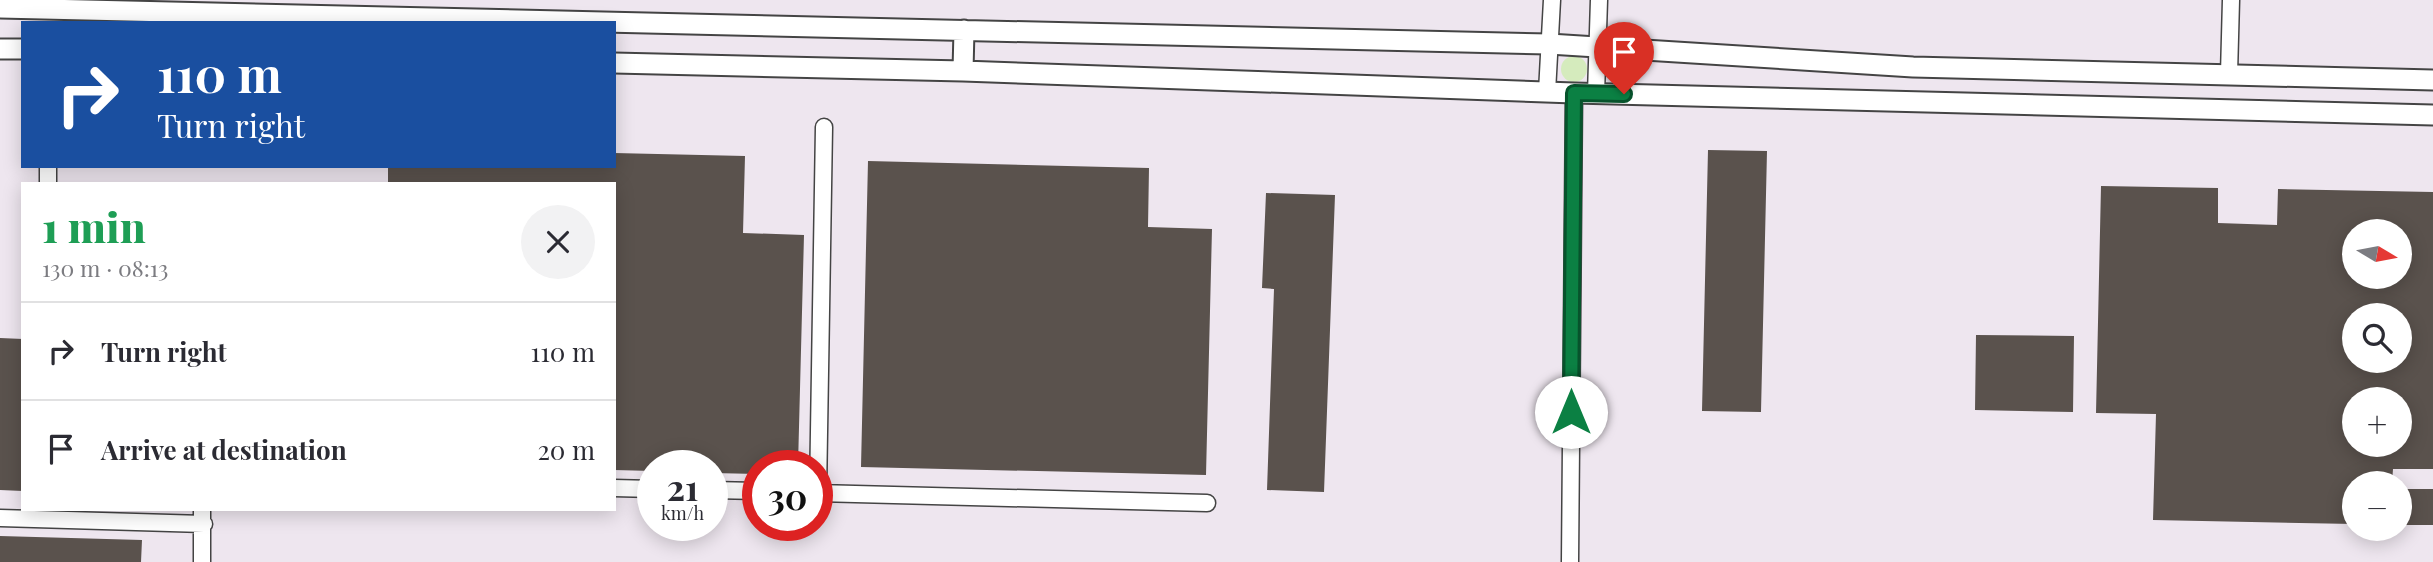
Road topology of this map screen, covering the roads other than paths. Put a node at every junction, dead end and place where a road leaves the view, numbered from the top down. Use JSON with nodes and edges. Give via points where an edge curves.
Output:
{"nodes":[{"id":1,"x":1552,"y":0,"type":"edge"},
{"id":2,"x":1598,"y":0,"type":"edge"},
{"id":3,"x":2231,"y":0,"type":"edge"},
{"id":4,"x":0,"y":8,"type":"edge"},
{"id":5,"x":27,"y":16,"type":"edge"},
{"id":6,"x":362,"y":21,"type":"edge"},
{"id":7,"x":616,"y":25,"type":"edge"},
{"id":8,"x":964,"y":30,"type":"junction"},
{"id":9,"x":1549,"y":44,"type":"junction"},
{"id":10,"x":1598,"y":47,"type":"junction"},
{"id":11,"x":0,"y":48,"type":"edge"},
{"id":12,"x":21,"y":49,"type":"edge"},
{"id":13,"x":616,"y":63,"type":"edge"},
{"id":14,"x":963,"y":71,"type":"junction"},
{"id":15,"x":2229,"y":74,"type":"junction"},
{"id":16,"x":2433,"y":80,"type":"edge"},
{"id":17,"x":1547,"y":92,"type":"junction"},
{"id":18,"x":1574,"y":93,"type":"junction"},
{"id":19,"x":1596,"y":94,"type":"junction"},
{"id":20,"x":2433,"y":115,"type":"edge"},
{"id":21,"x":824,"y":127,"type":"dead end"},
{"id":22,"x":819,"y":450,"type":"edge"},
{"id":23,"x":616,"y":488,"type":"edge"},
{"id":24,"x":637,"y":489,"type":"edge"},
{"id":25,"x":833,"y":493,"type":"edge"},
{"id":26,"x":1207,"y":503,"type":"dead end"},
{"id":27,"x":203,"y":517,"type":"edge"},
{"id":28,"x":0,"y":518,"type":"edge"},
{"id":29,"x":202,"y":562,"type":"edge"},
{"id":30,"x":1570,"y":562,"type":"edge"}],
"edges":[{"from":1,"to":9,"type":"street"},
{"from":2,"to":10,"type":"street"},
{"from":3,"to":15,"type":"street"},
{"from":4,"to":5,"type":"street"},
{"from":5,"to":6,"type":"street"},
{"from":7,"to":8,"type":"street"},
{"from":8,"to":9,"type":"street"},
{"from":8,"to":14,"type":"street"},
{"from":9,"to":10,"type":"street"},
{"from":9,"to":17,"type":"street"},
{"from":10,"to":15,"type":"street","via":[[1913,67]]},
{"from":10,"to":19,"type":"street"},
{"from":11,"to":12,"type":"street"},
{"from":13,"to":14,"type":"street"},
{"from":14,"to":17,"type":"street"},
{"from":15,"to":16,"type":"street"},
{"from":17,"to":18,"type":"street"},
{"from":18,"to":19,"type":"street"},
{"from":18,"to":30,"type":"street"},
{"from":19,"to":20,"type":"street"},
{"from":21,"to":22,"type":"street"},
{"from":23,"to":24,"type":"street"},
{"from":25,"to":26,"type":"street"},
{"from":27,"to":28,"type":"street"},
{"from":27,"to":29,"type":"street"}]}
